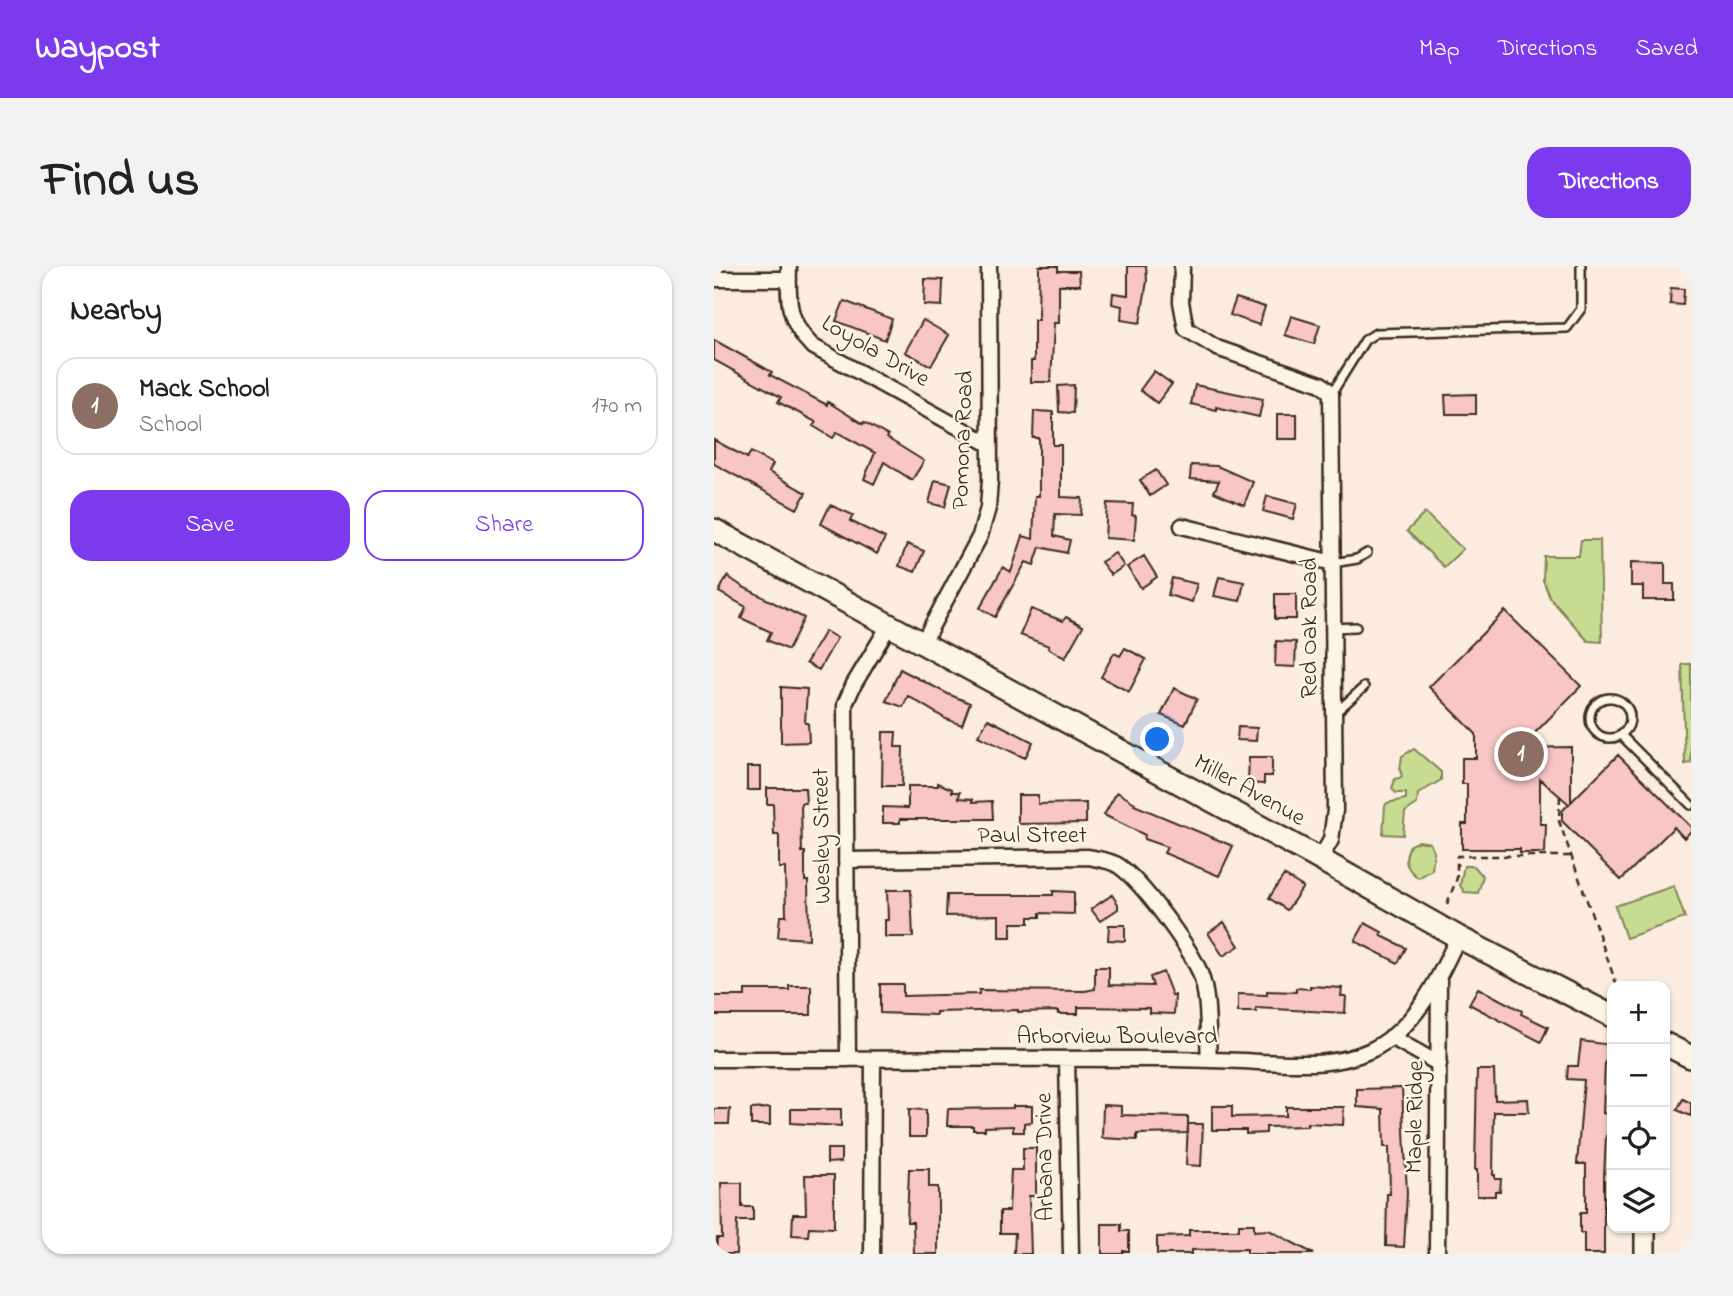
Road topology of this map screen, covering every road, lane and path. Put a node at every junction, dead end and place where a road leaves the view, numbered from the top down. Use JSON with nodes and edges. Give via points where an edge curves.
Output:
{"nodes":[{"id":1,"x":989,"y":266,"type":"edge"},
{"id":2,"x":1182,"y":266,"type":"edge"},
{"id":3,"x":1581,"y":266,"type":"edge"},
{"id":4,"x":789,"y":273,"type":"edge"},
{"id":5,"x":714,"y":279,"type":"edge"},
{"id":6,"x":1331,"y":393,"type":"junction"},
{"id":7,"x":989,"y":444,"type":"junction"},
{"id":8,"x":1182,"y":526,"type":"dead end"},
{"id":9,"x":714,"y":530,"type":"edge"},
{"id":10,"x":1367,"y":553,"type":"dead end"},
{"id":11,"x":1332,"y":563,"type":"junction"},
{"id":12,"x":890,"y":624,"type":"junction"},
{"id":13,"x":1356,"y":627,"type":"dead end"},
{"id":14,"x":1333,"y":628,"type":"junction"},
{"id":15,"x":923,"y":642,"type":"junction"},
{"id":16,"x":1364,"y":687,"type":"dead end"},
{"id":17,"x":1333,"y":715,"type":"junction"},
{"id":18,"x":1621,"y":735,"type":"junction"},
{"id":19,"x":1560,"y":796,"type":"dead end"},
{"id":20,"x":1691,"y":806,"type":"edge"},
{"id":21,"x":1571,"y":856,"type":"junction"},
{"id":22,"x":1320,"y":859,"type":"junction"},
{"id":23,"x":846,"y":860,"type":"junction"},
{"id":24,"x":1447,"y":904,"type":"dead end"},
{"id":25,"x":1458,"y":937,"type":"junction"},
{"id":26,"x":1439,"y":980,"type":"junction"},
{"id":27,"x":1615,"y":981,"type":"edge"},
{"id":28,"x":1607,"y":1013,"type":"edge"},
{"id":29,"x":1391,"y":1037,"type":"junction"},
{"id":30,"x":1670,"y":1046,"type":"edge"},
{"id":31,"x":1691,"y":1057,"type":"edge"},
{"id":32,"x":714,"y":1059,"type":"edge"},
{"id":33,"x":848,"y":1059,"type":"junction"},
{"id":34,"x":1067,"y":1059,"type":"junction"},
{"id":35,"x":873,"y":1060,"type":"junction"},
{"id":36,"x":1209,"y":1060,"type":"junction"},
{"id":37,"x":1439,"y":1064,"type":"junction"},
{"id":38,"x":1645,"y":1233,"type":"edge"},
{"id":39,"x":872,"y":1254,"type":"edge"},
{"id":40,"x":1071,"y":1254,"type":"edge"},
{"id":41,"x":1437,"y":1254,"type":"edge"},
{"id":42,"x":1645,"y":1254,"type":"edge"}],
"edges":[{"from":1,"to":7,"type":"street","name":"Pomona Road"},
{"from":2,"to":6,"type":"street","via":[[1185,330],[1217,348],[1321,384]]},
{"from":3,"to":6,"type":"lane","via":[[1581,309],[1567,328],[1376,332],[1365,340]]},
{"from":4,"to":5,"type":"street"},
{"from":4,"to":7,"type":"street","name":"Loyola Drive","via":[[789,305],[797,332],[812,346]]},
{"from":6,"to":11,"type":"street","name":"Red Oak Road"},
{"from":7,"to":15,"type":"street","name":"Pomona Road","via":[[988,508],[980,536]]},
{"from":8,"to":11,"type":"street"},
{"from":9,"to":12,"type":"main road","name":"Miller Avenue"},
{"from":10,"to":11,"type":"lane"},
{"from":11,"to":14,"type":"street","name":"Red Oak Road"},
{"from":12,"to":15,"type":"main road","name":"Miller Avenue"},
{"from":12,"to":23,"type":"street","name":"Wesley Street","via":[[845,704]]},
{"from":13,"to":14,"type":"lane"},
{"from":14,"to":17,"type":"street","name":"Red Oak Road"},
{"from":15,"to":22,"type":"main road","name":"Miller Avenue"},
{"from":16,"to":17,"type":"lane"},
{"from":17,"to":22,"type":"street","name":"Red Oak Road","via":[[1334,827]]},
{"from":18,"to":18,"type":"lane","via":[[1630,718],[1626,706],[1609,697],[1597,702],[1590,713],[1595,733],[1608,738]]},
{"from":18,"to":20,"type":"lane"},
{"from":19,"to":21,"type":"path","via":[[1559,821]]},
{"from":21,"to":24,"type":"path","via":[[1457,856],[1457,878]]},
{"from":21,"to":27,"type":"path"},
{"from":22,"to":25,"type":"main road","name":"Miller Avenue"},
{"from":23,"to":33,"type":"street","name":"Wesley Street"},
{"from":23,"to":36,"type":"street","name":"Paul Street","via":[[1088,857],[1116,864],[1142,886],[1200,973]]},
{"from":25,"to":26,"type":"street","name":"Arborview Boulevard"},
{"from":25,"to":28,"type":"main road","name":"Miller Avenue"},
{"from":26,"to":29,"type":"street","name":"Arborview Boulevard"},
{"from":26,"to":37,"type":"street","name":"Maple Ridge"},
{"from":29,"to":36,"type":"street","name":"Arborview Boulevard","via":[[1371,1051],[1320,1064]]},
{"from":29,"to":37,"type":"street"},
{"from":30,"to":31,"type":"main road"},
{"from":32,"to":33,"type":"street","name":"Arborview Boulevard"},
{"from":33,"to":35,"type":"street","name":"Arborview Boulevard"},
{"from":34,"to":35,"type":"street","name":"Arborview Boulevard"},
{"from":34,"to":36,"type":"street","name":"Arborview Boulevard"},
{"from":34,"to":40,"type":"street","name":"Arbana Drive"},
{"from":35,"to":39,"type":"street"},
{"from":37,"to":41,"type":"street","name":"Maple Ridge"},
{"from":38,"to":42,"type":"street"}]}
